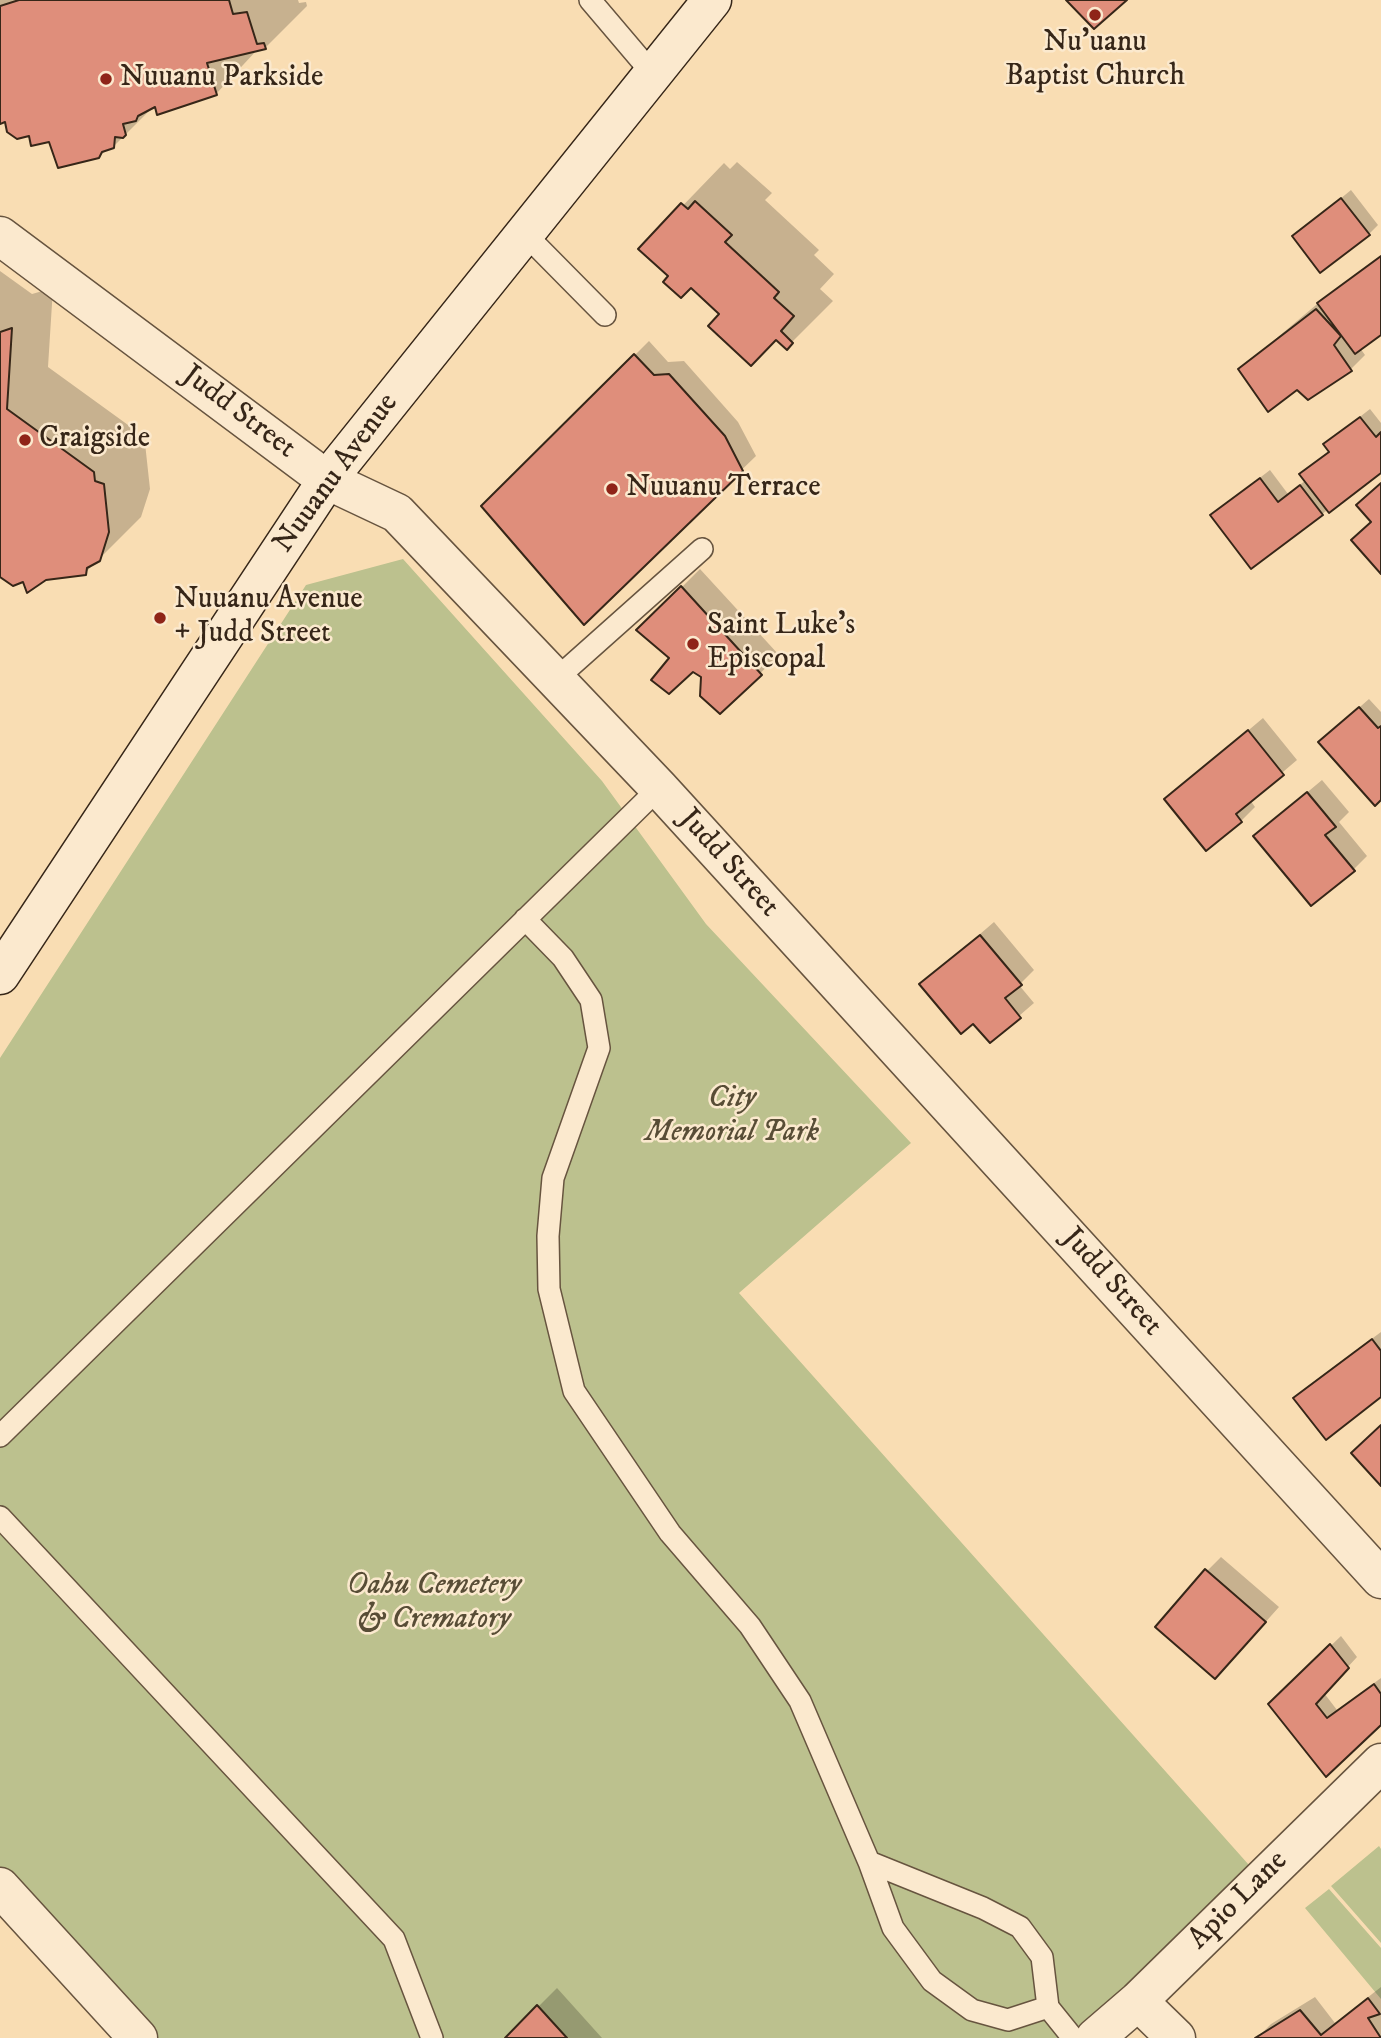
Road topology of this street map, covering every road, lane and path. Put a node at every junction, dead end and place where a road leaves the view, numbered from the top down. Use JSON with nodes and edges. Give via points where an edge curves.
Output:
{"nodes":[{"id":1,"x":590,"y":0,"type":"edge"},
{"id":2,"x":712,"y":0,"type":"edge"},
{"id":3,"x":652,"y":73,"type":"junction"},
{"id":4,"x":523,"y":232,"type":"junction"},
{"id":5,"x":0,"y":236,"type":"edge"},
{"id":6,"x":605,"y":315,"type":"dead end"},
{"id":7,"x":327,"y":480,"type":"junction"},
{"id":8,"x":702,"y":549,"type":"dead end"},
{"id":9,"x":555,"y":680,"type":"junction"},
{"id":10,"x":659,"y":788,"type":"junction"},
{"id":11,"x":525,"y":919,"type":"junction"},
{"id":12,"x":0,"y":975,"type":"edge"},
{"id":13,"x":0,"y":1436,"type":"edge"},
{"id":14,"x":0,"y":1517,"type":"edge"},
{"id":15,"x":1381,"y":1579,"type":"edge"},
{"id":16,"x":1381,"y":1763,"type":"edge"},
{"id":17,"x":869,"y":1862,"type":"junction"},
{"id":18,"x":0,"y":1887,"type":"edge"},
{"id":19,"x":1138,"y":2001,"type":"junction"},
{"id":20,"x":1048,"y":2007,"type":"junction"},
{"id":21,"x":138,"y":2038,"type":"edge"},
{"id":22,"x":432,"y":2038,"type":"edge"},
{"id":23,"x":1073,"y":2038,"type":"edge"},
{"id":24,"x":1095,"y":2038,"type":"edge"},
{"id":25,"x":1175,"y":2038,"type":"edge"}],
"edges":[{"from":1,"to":3,"type":"lane"},
{"from":2,"to":3,"type":"street","name":"Nuuanu Avenue"},
{"from":3,"to":4,"type":"street","name":"Nuuanu Avenue"},
{"from":4,"to":6,"type":"lane"},
{"from":4,"to":7,"type":"street","name":"Nuuanu Avenue"},
{"from":5,"to":7,"type":"street","name":"Judd Street"},
{"from":7,"to":9,"type":"street","name":"Judd Street","via":[[397,513]]},
{"from":7,"to":12,"type":"street","name":"Nuuanu Avenue"},
{"from":8,"to":9,"type":"lane"},
{"from":9,"to":10,"type":"street","name":"Judd Street"},
{"from":10,"to":11,"type":"lane"},
{"from":10,"to":15,"type":"street","name":"Judd Street"},
{"from":11,"to":13,"type":"lane"},
{"from":11,"to":17,"type":"lane","via":[[563,958],[591,1000],[599,1048],[554,1178],[548,1236],[549,1289],[574,1391],[670,1532],[750,1626],[800,1701]]},
{"from":14,"to":22,"type":"lane","via":[[394,1939]]},
{"from":16,"to":19,"type":"street","name":"Apio Lane"},
{"from":17,"to":20,"type":"lane","via":[[1020,1927],[1042,1957]]},
{"from":17,"to":20,"type":"lane","via":[[892,1928],[932,1981],[972,2010],[1008,2020]]},
{"from":18,"to":21,"type":"street"},
{"from":19,"to":24,"type":"street","name":"Apio Lane"},
{"from":19,"to":25,"type":"street"},
{"from":20,"to":23,"type":"lane"}]}
